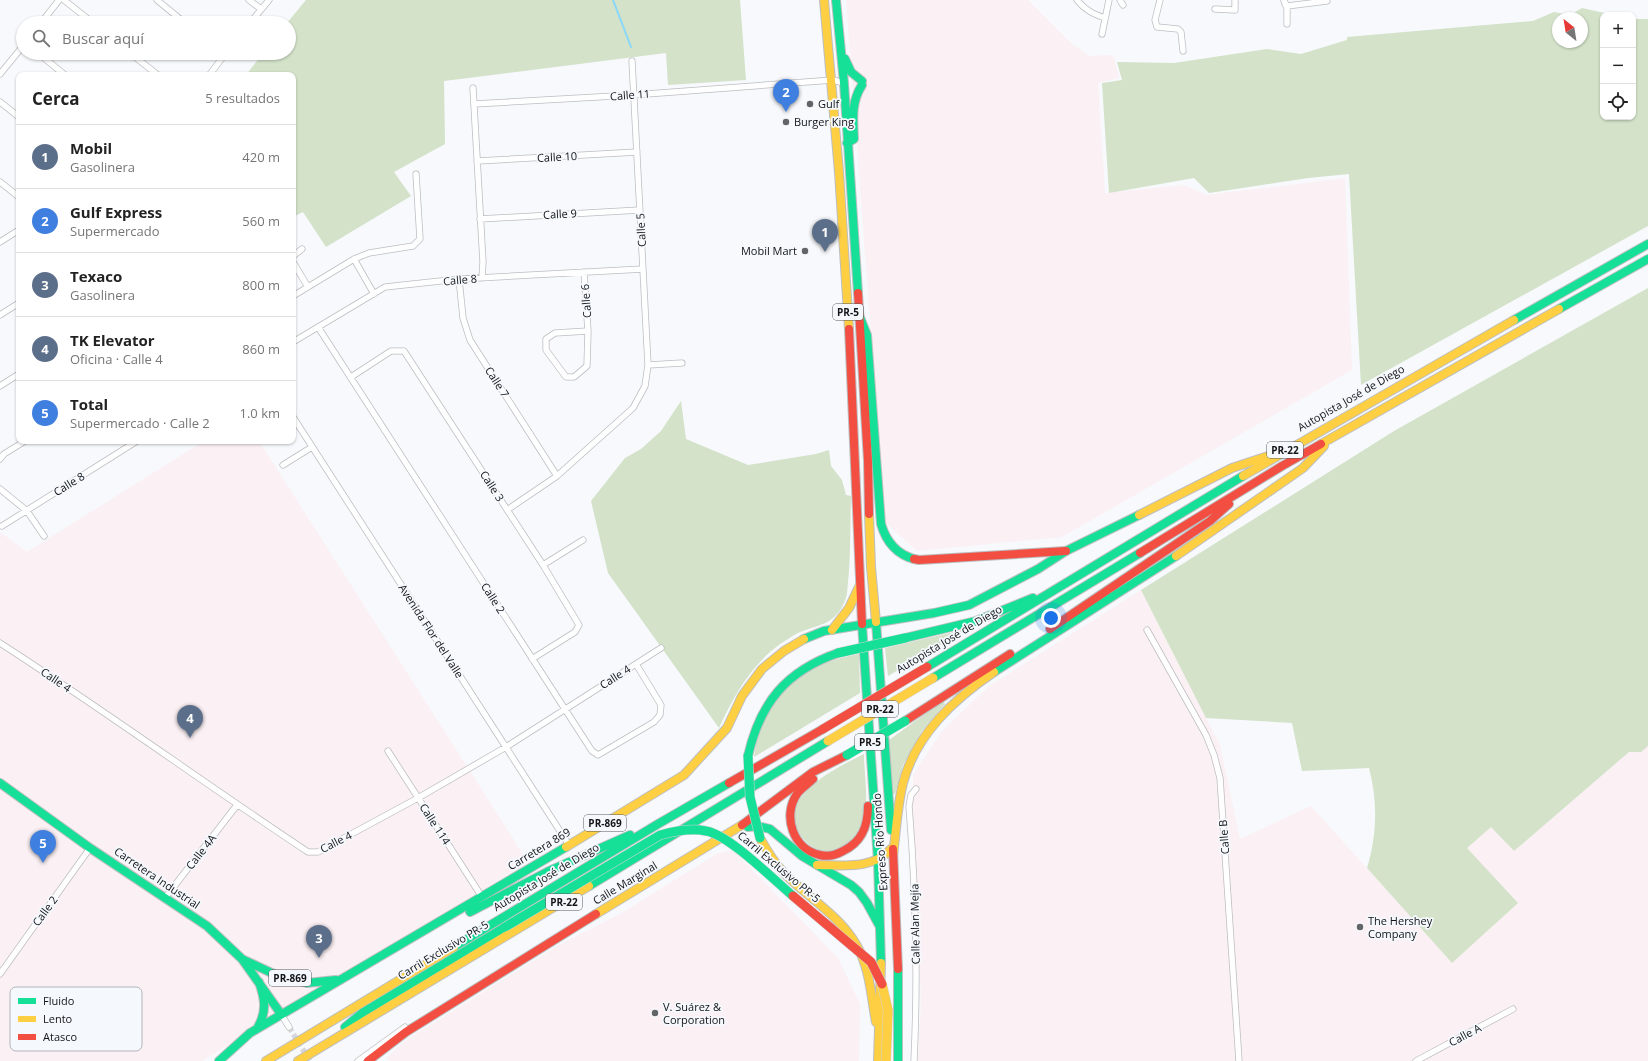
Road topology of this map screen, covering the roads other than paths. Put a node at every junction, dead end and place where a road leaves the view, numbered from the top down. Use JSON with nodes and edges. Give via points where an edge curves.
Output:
{"nodes":[{"id":1,"x":60,"y":0,"type":"edge"},
{"id":2,"x":64,"y":0,"type":"edge"},
{"id":3,"x":157,"y":0,"type":"edge"},
{"id":4,"x":249,"y":0,"type":"edge"},
{"id":5,"x":269,"y":0,"type":"edge"},
{"id":6,"x":824,"y":0,"type":"edge"},
{"id":7,"x":836,"y":0,"type":"edge"},
{"id":8,"x":1077,"y":0,"type":"edge"},
{"id":9,"x":1109,"y":0,"type":"edge"},
{"id":10,"x":1160,"y":0,"type":"edge"},
{"id":11,"x":1235,"y":0,"type":"edge"},
{"id":12,"x":1284,"y":1,"type":"edge"},
{"id":13,"x":1327,"y":1,"type":"dead end"},
{"id":14,"x":1215,"y":9,"type":"dead end"},
{"id":15,"x":261,"y":10,"type":"junction"},
{"id":16,"x":47,"y":16,"type":"edge"},
{"id":17,"x":84,"y":16,"type":"edge"},
{"id":18,"x":176,"y":16,"type":"edge"},
{"id":19,"x":256,"y":16,"type":"edge"},
{"id":20,"x":1106,"y":18,"type":"junction"},
{"id":21,"x":1287,"y":24,"type":"dead end"},
{"id":22,"x":1102,"y":34,"type":"dead end"},
{"id":23,"x":840,"y":49,"type":"junction"},
{"id":24,"x":1183,"y":51,"type":"dead end"},
{"id":25,"x":16,"y":55,"type":"edge"},
{"id":26,"x":47,"y":60,"type":"edge"},
{"id":27,"x":139,"y":60,"type":"edge"},
{"id":28,"x":220,"y":60,"type":"edge"},
{"id":29,"x":632,"y":61,"type":"dead end"},
{"id":30,"x":61,"y":72,"type":"edge"},
{"id":31,"x":154,"y":72,"type":"edge"},
{"id":32,"x":212,"y":72,"type":"edge"},
{"id":33,"x":0,"y":74,"type":"edge"},
{"id":34,"x":833,"y":80,"type":"junction"},
{"id":35,"x":844,"y":83,"type":"junction"},
{"id":36,"x":473,"y":88,"type":"dead end"},
{"id":37,"x":633,"y":95,"type":"junction"},
{"id":38,"x":0,"y":102,"type":"edge"},
{"id":39,"x":474,"y":104,"type":"junction"},
{"id":40,"x":16,"y":115,"type":"edge"},
{"id":41,"x":847,"y":143,"type":"junction"},
{"id":42,"x":637,"y":152,"type":"junction"},
{"id":43,"x":477,"y":161,"type":"junction"},
{"id":44,"x":416,"y":174,"type":"dead end"},
{"id":45,"x":0,"y":182,"type":"edge"},
{"id":46,"x":16,"y":195,"type":"edge"},
{"id":47,"x":640,"y":210,"type":"junction"},
{"id":48,"x":480,"y":219,"type":"junction"},
{"id":49,"x":16,"y":232,"type":"edge"},
{"id":50,"x":0,"y":242,"type":"edge"},
{"id":51,"x":1648,"y":244,"type":"edge"},
{"id":52,"x":302,"y":249,"type":"dead end"},
{"id":53,"x":296,"y":254,"type":"edge"},
{"id":54,"x":354,"y":259,"type":"junction"},
{"id":55,"x":1648,"y":259,"type":"edge"},
{"id":56,"x":296,"y":267,"type":"edge"},
{"id":57,"x":643,"y":269,"type":"junction"},
{"id":58,"x":584,"y":272,"type":"junction"},
{"id":59,"x":482,"y":278,"type":"junction"},
{"id":60,"x":459,"y":279,"type":"junction"},
{"id":61,"x":308,"y":287,"type":"junction"},
{"id":62,"x":296,"y":294,"type":"edge"},
{"id":63,"x":374,"y":294,"type":"junction"},
{"id":64,"x":16,"y":305,"type":"edge"},
{"id":65,"x":0,"y":315,"type":"edge"},
{"id":66,"x":859,"y":315,"type":"junction"},
{"id":67,"x":318,"y":326,"type":"junction"},
{"id":68,"x":588,"y":331,"type":"junction"},
{"id":69,"x":296,"y":340,"type":"edge"},
{"id":70,"x":850,"y":351,"type":"junction"},
{"id":71,"x":682,"y":363,"type":"dead end"},
{"id":72,"x":648,"y":364,"type":"junction"},
{"id":73,"x":16,"y":376,"type":"edge"},
{"id":74,"x":351,"y":377,"type":"junction"},
{"id":75,"x":0,"y":386,"type":"edge"},
{"id":76,"x":296,"y":421,"type":"edge"},
{"id":77,"x":866,"y":422,"type":"junction"},
{"id":78,"x":1332,"y":437,"type":"junction"},
{"id":79,"x":20,"y":444,"type":"edge"},
{"id":80,"x":132,"y":444,"type":"edge"},
{"id":81,"x":312,"y":447,"type":"junction"},
{"id":82,"x":1286,"y":450,"type":"junction"},
{"id":83,"x":0,"y":459,"type":"edge"},
{"id":84,"x":283,"y":465,"type":"dead end"},
{"id":85,"x":557,"y":476,"type":"junction"},
{"id":86,"x":0,"y":489,"type":"edge"},
{"id":87,"x":1242,"y":491,"type":"junction"},
{"id":88,"x":507,"y":510,"type":"junction"},
{"id":89,"x":27,"y":511,"type":"junction"},
{"id":90,"x":2,"y":526,"type":"dead end"},
{"id":91,"x":44,"y":536,"type":"dead end"},
{"id":92,"x":583,"y":540,"type":"dead end"},
{"id":93,"x":1066,"y":551,"type":"junction"},
{"id":94,"x":543,"y":565,"type":"junction"},
{"id":95,"x":859,"y":587,"type":"junction"},
{"id":96,"x":1056,"y":589,"type":"junction"},
{"id":97,"x":876,"y":622,"type":"junction"},
{"id":98,"x":862,"y":624,"type":"junction"},
{"id":99,"x":832,"y":630,"type":"junction"},
{"id":100,"x":1147,"y":630,"type":"dead end"},
{"id":101,"x":0,"y":643,"type":"edge"},
{"id":102,"x":661,"y":648,"type":"dead end"},
{"id":103,"x":532,"y":659,"type":"junction"},
{"id":104,"x":636,"y":664,"type":"junction"},
{"id":105,"x":565,"y":710,"type":"junction"},
{"id":106,"x":506,"y":747,"type":"junction"},
{"id":107,"x":388,"y":751,"type":"dead end"},
{"id":108,"x":847,"y":755,"type":"junction"},
{"id":109,"x":0,"y":783,"type":"edge"},
{"id":110,"x":872,"y":785,"type":"junction"},
{"id":111,"x":916,"y":789,"type":"dead end"},
{"id":112,"x":418,"y":798,"type":"junction"},
{"id":113,"x":237,"y":805,"type":"junction"},
{"id":114,"x":658,"y":824,"type":"junction"},
{"id":115,"x":733,"y":831,"type":"junction"},
{"id":116,"x":569,"y":845,"type":"junction"},
{"id":117,"x":90,"y":848,"type":"junction"},
{"id":118,"x":893,"y":852,"type":"junction"},
{"id":119,"x":878,"y":861,"type":"junction"},
{"id":120,"x":817,"y":865,"type":"junction"},
{"id":121,"x":482,"y":897,"type":"junction"},
{"id":122,"x":165,"y":898,"type":"junction"},
{"id":123,"x":881,"y":928,"type":"junction"},
{"id":124,"x":388,"y":952,"type":"junction"},
{"id":125,"x":529,"y":955,"type":"junction"},
{"id":126,"x":242,"y":959,"type":"junction"},
{"id":127,"x":0,"y":974,"type":"edge"},
{"id":128,"x":340,"y":980,"type":"junction"},
{"id":129,"x":258,"y":982,"type":"junction"},
{"id":130,"x":1513,"y":1009,"type":"dead end"},
{"id":131,"x":362,"y":1013,"type":"junction"},
{"id":132,"x":281,"y":1014,"type":"junction"},
{"id":133,"x":289,"y":1027,"type":"tunnel mouth"},
{"id":134,"x":258,"y":1028,"type":"junction"},
{"id":135,"x":879,"y":1033,"type":"junction"},
{"id":136,"x":306,"y":1038,"type":"junction"},
{"id":137,"x":316,"y":1051,"type":"junction"},
{"id":138,"x":219,"y":1061,"type":"edge"},
{"id":139,"x":266,"y":1061,"type":"edge"},
{"id":140,"x":298,"y":1061,"type":"edge"},
{"id":141,"x":358,"y":1061,"type":"edge"},
{"id":142,"x":368,"y":1061,"type":"edge"},
{"id":143,"x":878,"y":1061,"type":"edge"},
{"id":144,"x":886,"y":1061,"type":"edge"},
{"id":145,"x":898,"y":1061,"type":"edge"},
{"id":146,"x":914,"y":1061,"type":"edge"},
{"id":147,"x":1239,"y":1061,"type":"edge"},
{"id":148,"x":1416,"y":1061,"type":"edge"}],
"edges":[{"from":1,"to":16,"type":"street"},
{"from":2,"to":17,"type":"street"},
{"from":3,"to":18,"type":"street"},
{"from":4,"to":15,"type":"street"},
{"from":5,"to":15,"type":"street"},
{"from":6,"to":34,"type":"main road","number":"PR-5"},
{"from":7,"to":23,"type":"main road","number":"PR-5"},
{"from":8,"to":20,"type":"street","via":[[1092,14]]},
{"from":9,"to":20,"type":"street"},
{"from":10,"to":24,"type":"street","via":[[1155,20],[1157,27],[1178,29],[1181,32]]},
{"from":11,"to":14,"type":"street","via":[[1235,10]]},
{"from":12,"to":13,"type":"street","via":[[1287,6]]},
{"from":12,"to":21,"type":"street","via":[[1287,8]]},
{"from":15,"to":19,"type":"street"},
{"from":20,"to":22,"type":"street"},
{"from":23,"to":35,"type":"main road","number":"PR-5"},
{"from":23,"to":41,"type":"main road","via":[[845,54],[846,66],[862,83],[854,97],[854,139]]},
{"from":25,"to":33,"type":"street"},
{"from":26,"to":30,"type":"street"},
{"from":27,"to":31,"type":"street"},
{"from":28,"to":32,"type":"street"},
{"from":29,"to":37,"type":"street","name":"Calle 5"},
{"from":34,"to":35,"type":"street","name":"Calle 11"},
{"from":34,"to":37,"type":"street","name":"Calle 11"},
{"from":34,"to":70,"type":"main road","number":"PR-5"},
{"from":35,"to":41,"type":"main road","number":"PR-5"},
{"from":36,"to":39,"type":"street"},
{"from":37,"to":39,"type":"street","name":"Calle 11"},
{"from":37,"to":42,"type":"street","name":"Calle 5"},
{"from":38,"to":40,"type":"street"},
{"from":39,"to":43,"type":"street"},
{"from":41,"to":66,"type":"main road","number":"PR-5"},
{"from":42,"to":43,"type":"street","name":"Calle 10"},
{"from":42,"to":47,"type":"street","name":"Calle 5"},
{"from":43,"to":48,"type":"street"},
{"from":44,"to":54,"type":"street","via":[[420,239],[413,246]]},
{"from":45,"to":46,"type":"street"},
{"from":47,"to":48,"type":"street","name":"Calle 9"},
{"from":47,"to":57,"type":"street","name":"Calle 5"},
{"from":48,"to":59,"type":"street"},
{"from":49,"to":50,"type":"street"},
{"from":51,"to":82,"type":"main road","name":"Autopista José de Diego","number":"PR-22"},
{"from":52,"to":53,"type":"street"},
{"from":54,"to":61,"type":"street"},
{"from":54,"to":63,"type":"street"},
{"from":55,"to":78,"type":"main road","number":"PR-22"},
{"from":56,"to":61,"type":"street"},
{"from":57,"to":58,"type":"street","name":"Calle 8"},
{"from":57,"to":72,"type":"street","name":"Calle 5"},
{"from":58,"to":59,"type":"street","name":"Calle 8"},
{"from":58,"to":68,"type":"street","name":"Calle 6"},
{"from":59,"to":60,"type":"street","name":"Calle 8"},
{"from":60,"to":63,"type":"street","name":"Calle 8","via":[[386,287]]},
{"from":60,"to":85,"type":"street","name":"Calle 7","via":[[463,318],[470,340]]},
{"from":61,"to":62,"type":"street"},
{"from":63,"to":67,"type":"street","name":"Calle 8"},
{"from":64,"to":65,"type":"street"},
{"from":66,"to":77,"type":"main road","number":"PR-5"},
{"from":66,"to":93,"type":"main road","via":[[868,335],[879,516],[883,532],[894,548],[906,556],[919,560]]},
{"from":67,"to":69,"type":"street","name":"Calle 8"},
{"from":67,"to":74,"type":"street","name":"Calle 2"},
{"from":68,"to":68,"type":"street","name":"Calle 6","via":[[588,366],[574,377],[566,377],[546,350],[546,339],[555,333]]},
{"from":70,"to":77,"type":"main road","via":[[856,358],[860,411]]},
{"from":70,"to":95,"type":"main road","number":"PR-5"},
{"from":71,"to":72,"type":"street"},
{"from":72,"to":85,"type":"street","name":"Calle 5","via":[[645,386],[633,408]]},
{"from":73,"to":75,"type":"street"},
{"from":74,"to":88,"type":"street","name":"Calle 3","via":[[392,351],[404,351]]},
{"from":74,"to":103,"type":"street","name":"Calle 2"},
{"from":76,"to":81,"type":"street","name":"Avenida Flor del Valle"},
{"from":77,"to":97,"type":"main road","number":"PR-5","via":[[871,566]]},
{"from":78,"to":87,"type":"main road","number":"PR-22"},
{"from":78,"to":118,"type":"main road","via":[[1303,468],[1131,585],[978,682],[952,703],[921,742],[904,779]]},
{"from":79,"to":83,"type":"street"},
{"from":80,"to":89,"type":"street","name":"Calle 8"},
{"from":81,"to":84,"type":"street"},
{"from":81,"to":106,"type":"street","name":"Avenida Flor del Valle"},
{"from":82,"to":93,"type":"main road","name":"Carretera 869","via":[[1232,468]]},
{"from":82,"to":96,"type":"main road","name":"Autopista José de Diego","number":"PR-22"},
{"from":85,"to":88,"type":"street","name":"Calle 5"},
{"from":86,"to":89,"type":"street"},
{"from":87,"to":108,"type":"main road","bridge":true,"via":[[1210,522],[1057,624]]},
{"from":87,"to":137,"type":"main road","number":"PR-22","bridge":true},
{"from":88,"to":94,"type":"street","name":"Calle 3"},
{"from":89,"to":90,"type":"street","name":"Calle 8"},
{"from":89,"to":91,"type":"street"},
{"from":92,"to":94,"type":"street"},
{"from":93,"to":97,"type":"main road","name":"Carretera 869","via":[[1038,569],[969,605]]},
{"from":94,"to":103,"type":"street","name":"Calle 3","via":[[579,625],[575,632]]},
{"from":95,"to":98,"type":"main road","number":"PR-5"},
{"from":95,"to":99,"type":"main road","via":[[849,608]]},
{"from":96,"to":114,"type":"main road","name":"Autopista José de Diego","number":"PR-22","bridge":true},
{"from":96,"to":135,"type":"main road","bridge":true,"via":[[976,621],[838,653],[819,660],[790,677],[778,689],[759,718],[750,743],[746,778],[751,811],[760,838],[782,870],[837,920],[857,944],[869,975],[872,1006]]},
{"from":97,"to":98,"type":"main road","name":"Carretera 869"},
{"from":97,"to":118,"type":"main road","name":"Expreso Río Hondo","number":"PR-5"},
{"from":98,"to":99,"type":"main road","name":"Carretera 869","number":"PR-869"},
{"from":98,"to":110,"type":"main road","name":"Expreso Río Hondo","number":"PR-5"},
{"from":99,"to":116,"type":"main road","name":"Carretera 869","number":"PR-869","via":[[803,639],[762,669],[742,696],[727,728],[684,775]]},
{"from":100,"to":147,"type":"street","name":"Calle B","via":[[1206,735],[1220,778]]},
{"from":101,"to":113,"type":"street","name":"Calle 4"},
{"from":102,"to":104,"type":"street","name":"Calle 4"},
{"from":103,"to":105,"type":"street","name":"Calle 2"},
{"from":104,"to":105,"type":"street","name":"Calle 4"},
{"from":104,"to":105,"type":"street","name":"Calle 2","via":[[661,705],[660,715],[654,722],[598,755],[592,751]]},
{"from":105,"to":106,"type":"street","name":"Calle 4"},
{"from":106,"to":112,"type":"street","name":"Calle 4"},
{"from":106,"to":116,"type":"street","name":"Avenida Flor del Valle"},
{"from":107,"to":112,"type":"street","name":"Calle 114"},
{"from":108,"to":110,"type":"main road","via":[[838,764],[807,783],[794,797],[789,822],[798,842],[811,851],[826,855],[838,854],[854,845],[866,826],[869,812],[868,794]]},
{"from":108,"to":115,"type":"main road","name":"Calle Marginal","via":[[835,759],[799,781]]},
{"from":109,"to":117,"type":"main road","name":"Carretera Industrial","number":"PR-869"},
{"from":110,"to":119,"type":"main road","name":"Expreso Río Hondo","number":"PR-5"},
{"from":111,"to":146,"type":"street","name":"Calle Alan Mejía","via":[[911,795],[909,806],[916,929]]},
{"from":112,"to":113,"type":"street","name":"Calle 4","via":[[318,852],[308,852]]},
{"from":112,"to":121,"type":"street","name":"Calle 114"},
{"from":113,"to":122,"type":"street","name":"Calle 4A"},
{"from":114,"to":124,"type":"main road","via":[[578,857],[519,885],[423,938]]},
{"from":114,"to":136,"type":"main road","name":"Autopista José de Diego","number":"PR-22"},
{"from":115,"to":120,"type":"main road","via":[[757,826],[770,829]]},
{"from":115,"to":125,"type":"main road","name":"Calle Marginal"},
{"from":116,"to":121,"type":"main road","name":"Carretera 869","number":"PR-869"},
{"from":117,"to":122,"type":"main road","name":"Carretera Industrial","number":"PR-869"},
{"from":117,"to":127,"type":"street","name":"Calle 2"},
{"from":118,"to":119,"type":"main road"},
{"from":118,"to":145,"type":"main road","name":"Expreso Río Hondo","number":"PR-5","via":[[898,944]]},
{"from":119,"to":120,"type":"main road"},
{"from":119,"to":123,"type":"main road","name":"Expreso Río Hondo","number":"PR-5"},
{"from":120,"to":123,"type":"main road","via":[[859,892]]},
{"from":121,"to":124,"type":"main road","name":"Carretera 869","number":"PR-869"},
{"from":122,"to":126,"type":"main road","name":"Carretera Industrial","number":"PR-869","via":[[207,926]]},
{"from":123,"to":135,"type":"main road","name":"Expreso Río Hondo","number":"PR-5"},
{"from":124,"to":128,"type":"main road","name":"Carretera 869","number":"PR-869"},
{"from":125,"to":141,"type":"street","name":"Calle Marginal","via":[[408,1025]]},
{"from":125,"to":142,"type":"main road","name":"Calle Marginal","via":[[513,968],[406,1032]]},
{"from":126,"to":128,"type":"main road","number":"PR-869","via":[[274,974],[307,983]]},
{"from":126,"to":129,"type":"main road","name":"Carretera Industrial","number":"PR-869"},
{"from":128,"to":132,"type":"main road","name":"Carretera 869"},
{"from":129,"to":132,"type":"main road","name":"Carretera Industrial","number":"PR-869"},
{"from":129,"to":134,"type":"main road","via":[[266,1008]]},
{"from":130,"to":148,"type":"street","name":"Calle A"},
{"from":131,"to":136,"type":"main road"},
{"from":131,"to":137,"type":"main road"},
{"from":131,"to":144,"type":"main road","name":"Carril Exclusivo PR-5","bridge":true,"via":[[660,836],[676,831],[708,831],[732,843],[871,962],[886,993]]},
{"from":132,"to":133,"type":"street"},
{"from":132,"to":134,"type":"main road","name":"Carretera 869"},
{"from":134,"to":138,"type":"main road","name":"Carretera 869"},
{"from":135,"to":143,"type":"main road","name":"Expreso Río Hondo","number":"PR-5"},
{"from":136,"to":139,"type":"main road","name":"Autopista José de Diego","number":"PR-22"},
{"from":137,"to":140,"type":"main road","number":"PR-22"}]}
